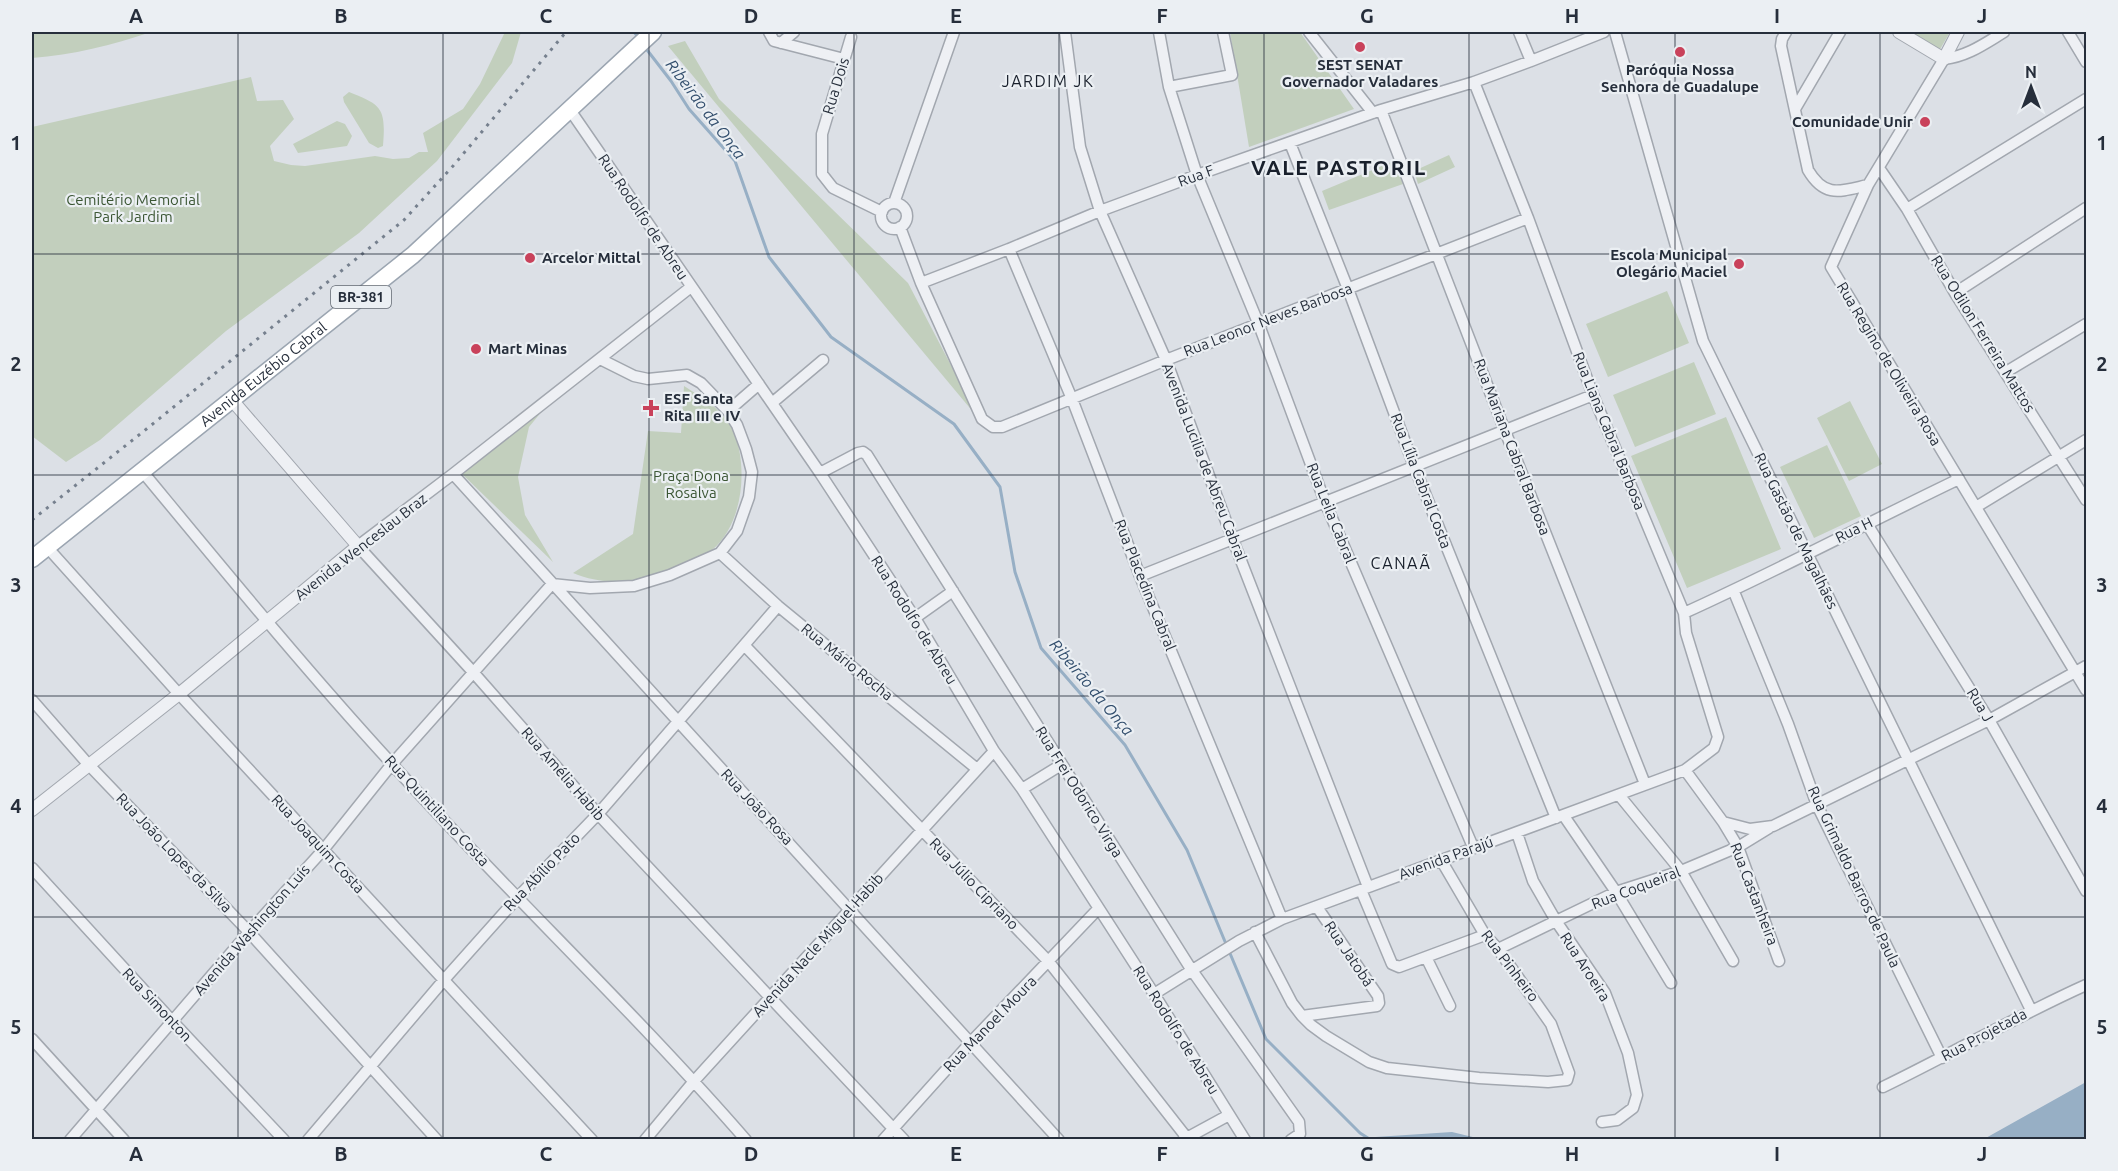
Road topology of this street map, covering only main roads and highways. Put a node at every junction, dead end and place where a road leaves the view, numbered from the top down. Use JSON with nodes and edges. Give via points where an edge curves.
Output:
{"nodes":[{"id":1,"x":653,"y":32,"type":"edge"},
{"id":2,"x":32,"y":559,"type":"edge"}],
"edges":[{"from":1,"to":2,"type":"main road","name":"Avenida Euzébio Cabral","number":"BR-381","via":[[413,255]]}]}
